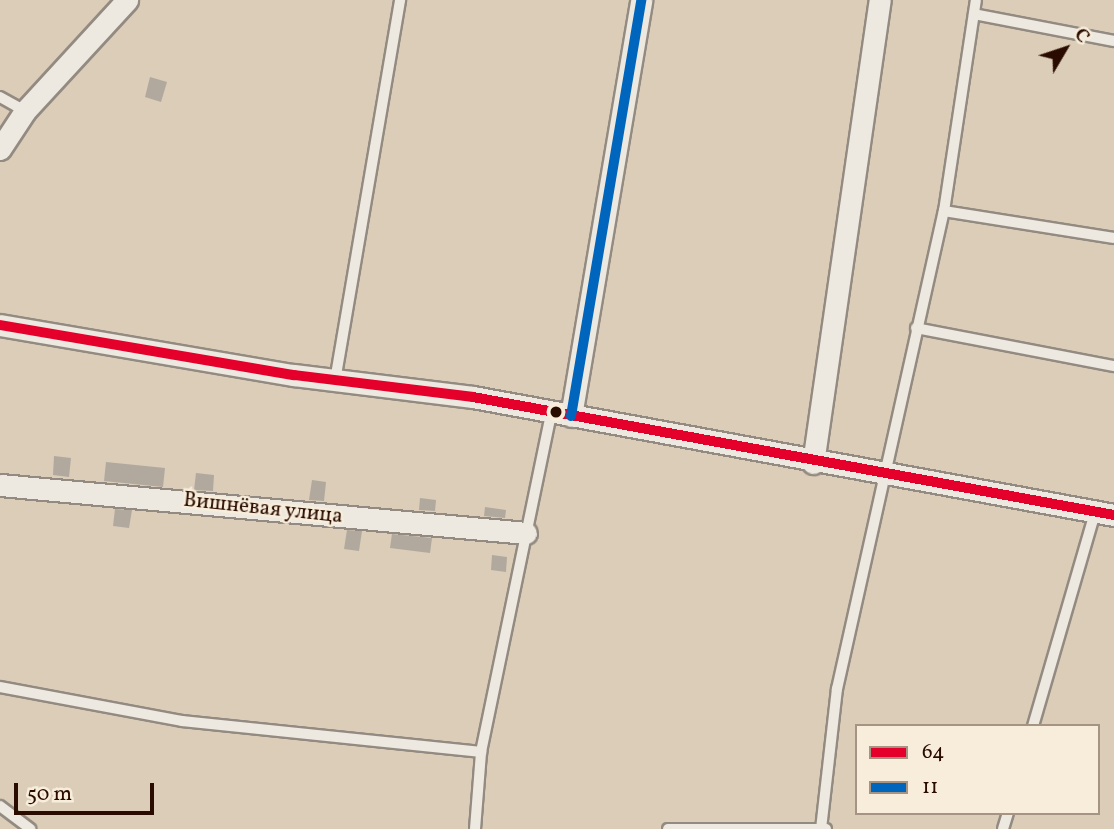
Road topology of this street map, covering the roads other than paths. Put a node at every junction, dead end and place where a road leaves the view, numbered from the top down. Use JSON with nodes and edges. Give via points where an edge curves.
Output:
{"nodes":[{"id":1,"x":127,"y":0,"type":"edge"},
{"id":2,"x":400,"y":0,"type":"edge"},
{"id":3,"x":641,"y":0,"type":"edge"},
{"id":4,"x":880,"y":0,"type":"edge"},
{"id":5,"x":976,"y":0,"type":"edge"},
{"id":6,"x":974,"y":14,"type":"junction"},
{"id":7,"x":1114,"y":41,"type":"edge"},
{"id":8,"x":0,"y":97,"type":"edge"},
{"id":9,"x":25,"y":111,"type":"junction"},
{"id":10,"x":0,"y":149,"type":"edge"},
{"id":11,"x":944,"y":211,"type":"junction"},
{"id":12,"x":1114,"y":238,"type":"edge"},
{"id":13,"x":0,"y":324,"type":"edge"},
{"id":14,"x":916,"y":328,"type":"junction"},
{"id":15,"x":1114,"y":366,"type":"edge"},
{"id":16,"x":335,"y":381,"type":"junction"},
{"id":17,"x":561,"y":414,"type":"junction"},
{"id":18,"x":813,"y":463,"type":"junction"},
{"id":19,"x":881,"y":476,"type":"junction"},
{"id":20,"x":0,"y":485,"type":"edge"},
{"id":21,"x":1105,"y":513,"type":"edge"},
{"id":22,"x":526,"y":533,"type":"junction"},
{"id":23,"x":0,"y":687,"type":"edge"},
{"id":24,"x":1034,"y":724,"type":"edge"},
{"id":25,"x":481,"y":752,"type":"junction"},
{"id":26,"x":0,"y":806,"type":"edge"},
{"id":27,"x":30,"y":829,"type":"edge"},
{"id":28,"x":475,"y":829,"type":"edge"},
{"id":29,"x":668,"y":829,"type":"edge"},
{"id":30,"x":823,"y":829,"type":"edge"}],
"edges":[{"from":1,"to":9,"type":"street"},
{"from":2,"to":16,"type":"lane"},
{"from":3,"to":17,"type":"street"},
{"from":4,"to":18,"type":"street"},
{"from":5,"to":6,"type":"lane"},
{"from":6,"to":7,"type":"lane"},
{"from":6,"to":11,"type":"lane"},
{"from":8,"to":9,"type":"lane"},
{"from":9,"to":10,"type":"street"},
{"from":11,"to":12,"type":"lane"},
{"from":11,"to":14,"type":"lane"},
{"from":13,"to":16,"type":"street"},
{"from":14,"to":15,"type":"lane"},
{"from":14,"to":19,"type":"lane"},
{"from":16,"to":17,"type":"street"},
{"from":17,"to":18,"type":"street"},
{"from":17,"to":22,"type":"lane"},
{"from":18,"to":19,"type":"street"},
{"from":19,"to":21,"type":"street"},
{"from":19,"to":30,"type":"lane","via":[[837,689]]},
{"from":20,"to":22,"type":"street","name":"Вишнёвая улица"},
{"from":21,"to":24,"type":"lane"},
{"from":22,"to":25,"type":"lane"},
{"from":23,"to":25,"type":"lane","via":[[182,721]]},
{"from":25,"to":28,"type":"lane"},
{"from":26,"to":27,"type":"lane"},
{"from":29,"to":30,"type":"lane"}]}
